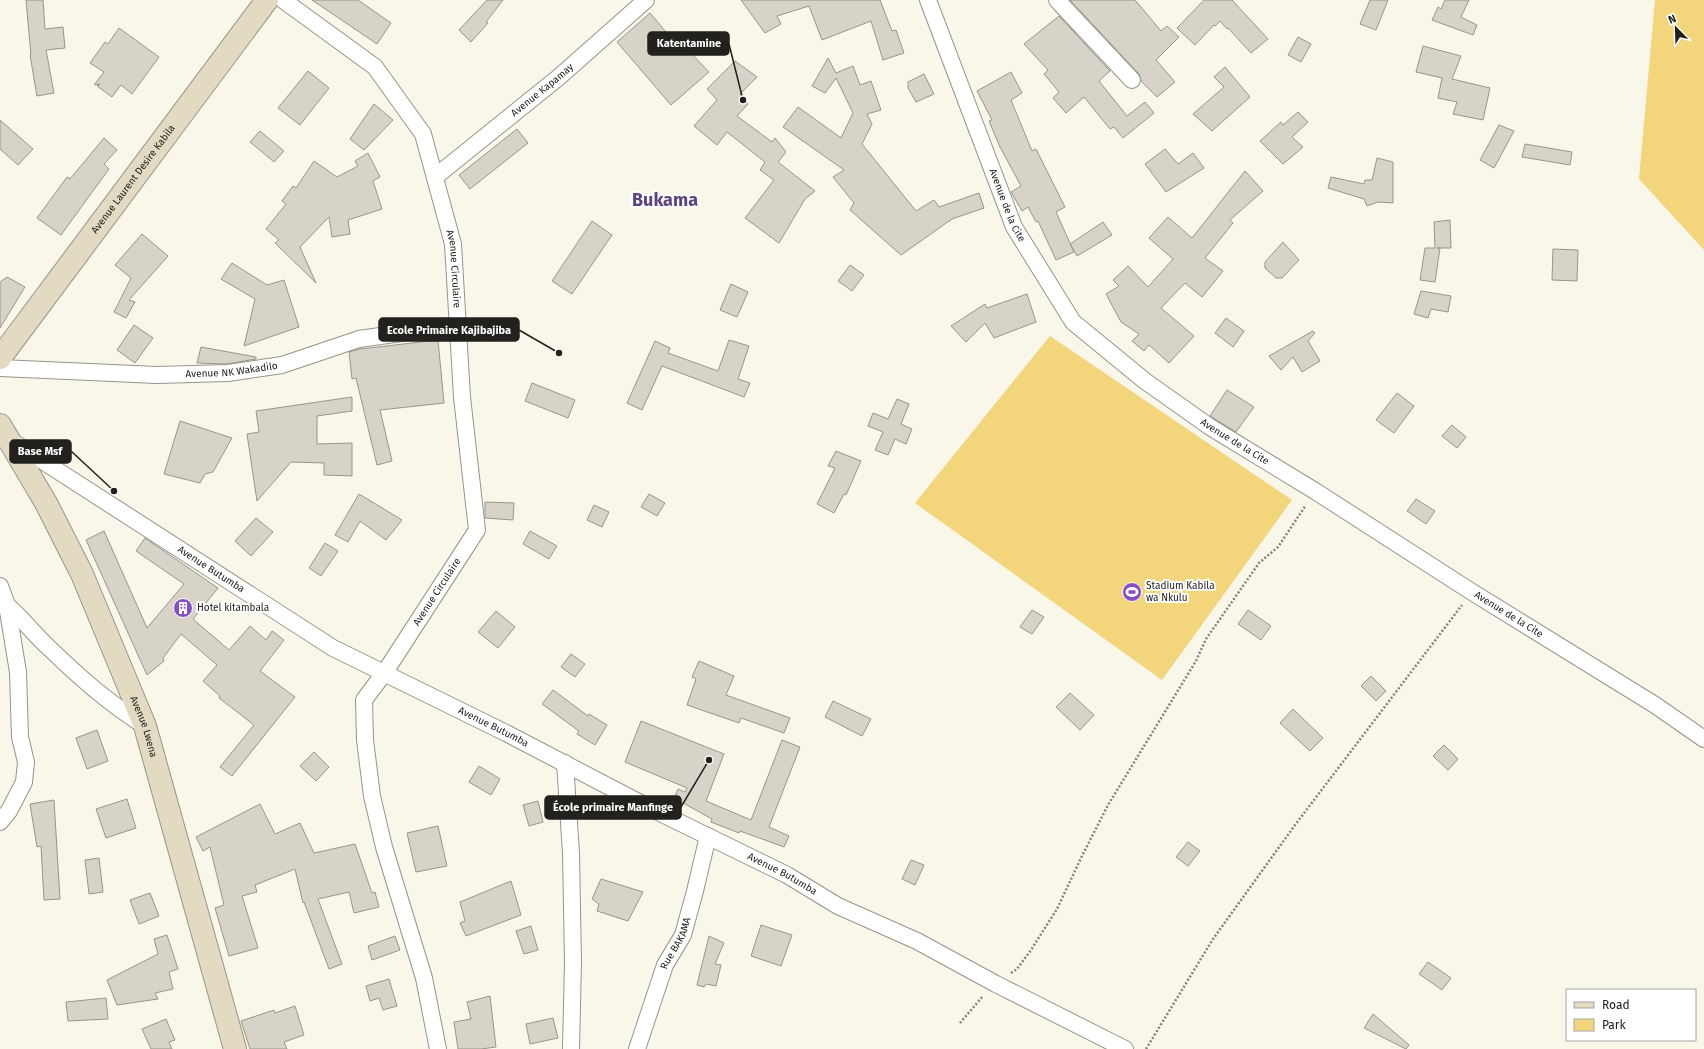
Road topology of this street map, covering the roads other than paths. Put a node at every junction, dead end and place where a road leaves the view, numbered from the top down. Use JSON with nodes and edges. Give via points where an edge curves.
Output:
{"nodes":[{"id":1,"x":267,"y":0,"type":"edge"},
{"id":2,"x":283,"y":0,"type":"edge"},
{"id":3,"x":646,"y":0,"type":"edge"},
{"id":4,"x":928,"y":0,"type":"edge"},
{"id":5,"x":1057,"y":0,"type":"edge"},
{"id":6,"x":1132,"y":80,"type":"dead end"},
{"id":7,"x":435,"y":177,"type":"junction"},
{"id":8,"x":458,"y":325,"type":"junction"},
{"id":9,"x":0,"y":358,"type":"edge"},
{"id":10,"x":0,"y":368,"type":"edge"},
{"id":11,"x":4,"y":432,"type":"edge"},
{"id":12,"x":0,"y":586,"type":"edge"},
{"id":13,"x":4,"y":602,"type":"edge"},
{"id":14,"x":384,"y":672,"type":"junction"},
{"id":15,"x":145,"y":726,"type":"junction"},
{"id":16,"x":1704,"y":739,"type":"edge"},
{"id":17,"x":565,"y":763,"type":"junction"},
{"id":18,"x":0,"y":822,"type":"edge"},
{"id":19,"x":708,"y":836,"type":"junction"},
{"id":20,"x":235,"y":1049,"type":"edge"},
{"id":21,"x":438,"y":1049,"type":"edge"},
{"id":22,"x":571,"y":1049,"type":"edge"},
{"id":23,"x":637,"y":1049,"type":"edge"},
{"id":24,"x":1125,"y":1049,"type":"edge"}],
"edges":[{"from":1,"to":9,"type":"main road","name":"Avenue Laurent Desire Kabila"},
{"from":2,"to":7,"type":"street","name":"Avenue Circulaire","via":[[375,67],[423,134]]},
{"from":3,"to":7,"type":"street","name":"Avenue Kapamay","via":[[559,77]]},
{"from":4,"to":16,"type":"street","name":"Avenue de la Cite","via":[[1014,227],[1072,322],[1144,381],[1210,427],[1655,705]]},
{"from":5,"to":6,"type":"street"},
{"from":7,"to":8,"type":"street","name":"Avenue Circulaire","via":[[454,244]]},
{"from":8,"to":10,"type":"street","name":"Avenue NK Wakadilo","via":[[359,340],[282,365],[228,373],[157,375]]},
{"from":8,"to":14,"type":"street","name":"Avenue Circulaire","via":[[462,397],[477,530]]},
{"from":11,"to":14,"type":"street","name":"Avenue Butumba","via":[[333,648]]},
{"from":11,"to":15,"type":"main road","name":"Avenue Lwena","via":[[46,503],[82,574]]},
{"from":12,"to":13,"type":"street"},
{"from":13,"to":15,"type":"street","via":[[88,685],[119,710]]},
{"from":13,"to":18,"type":"street","via":[[18,672],[20,737],[26,762],[24,782],[9,811]]},
{"from":14,"to":17,"type":"street","name":"Avenue Butumba"},
{"from":14,"to":21,"type":"street","name":"Avenue Circulaire","via":[[364,700],[365,740],[372,796],[384,847],[424,978]]},
{"from":15,"to":20,"type":"main road","name":"Avenue Lwena"},
{"from":17,"to":19,"type":"street","name":"Avenue Butumba"},
{"from":17,"to":22,"type":"street","via":[[571,853]]},
{"from":19,"to":23,"type":"street","name":"Rue BAKAMA","via":[[683,935],[665,965]]},
{"from":19,"to":24,"type":"street","name":"Avenue Butumba","via":[[787,876],[838,906],[917,941]]}]}
